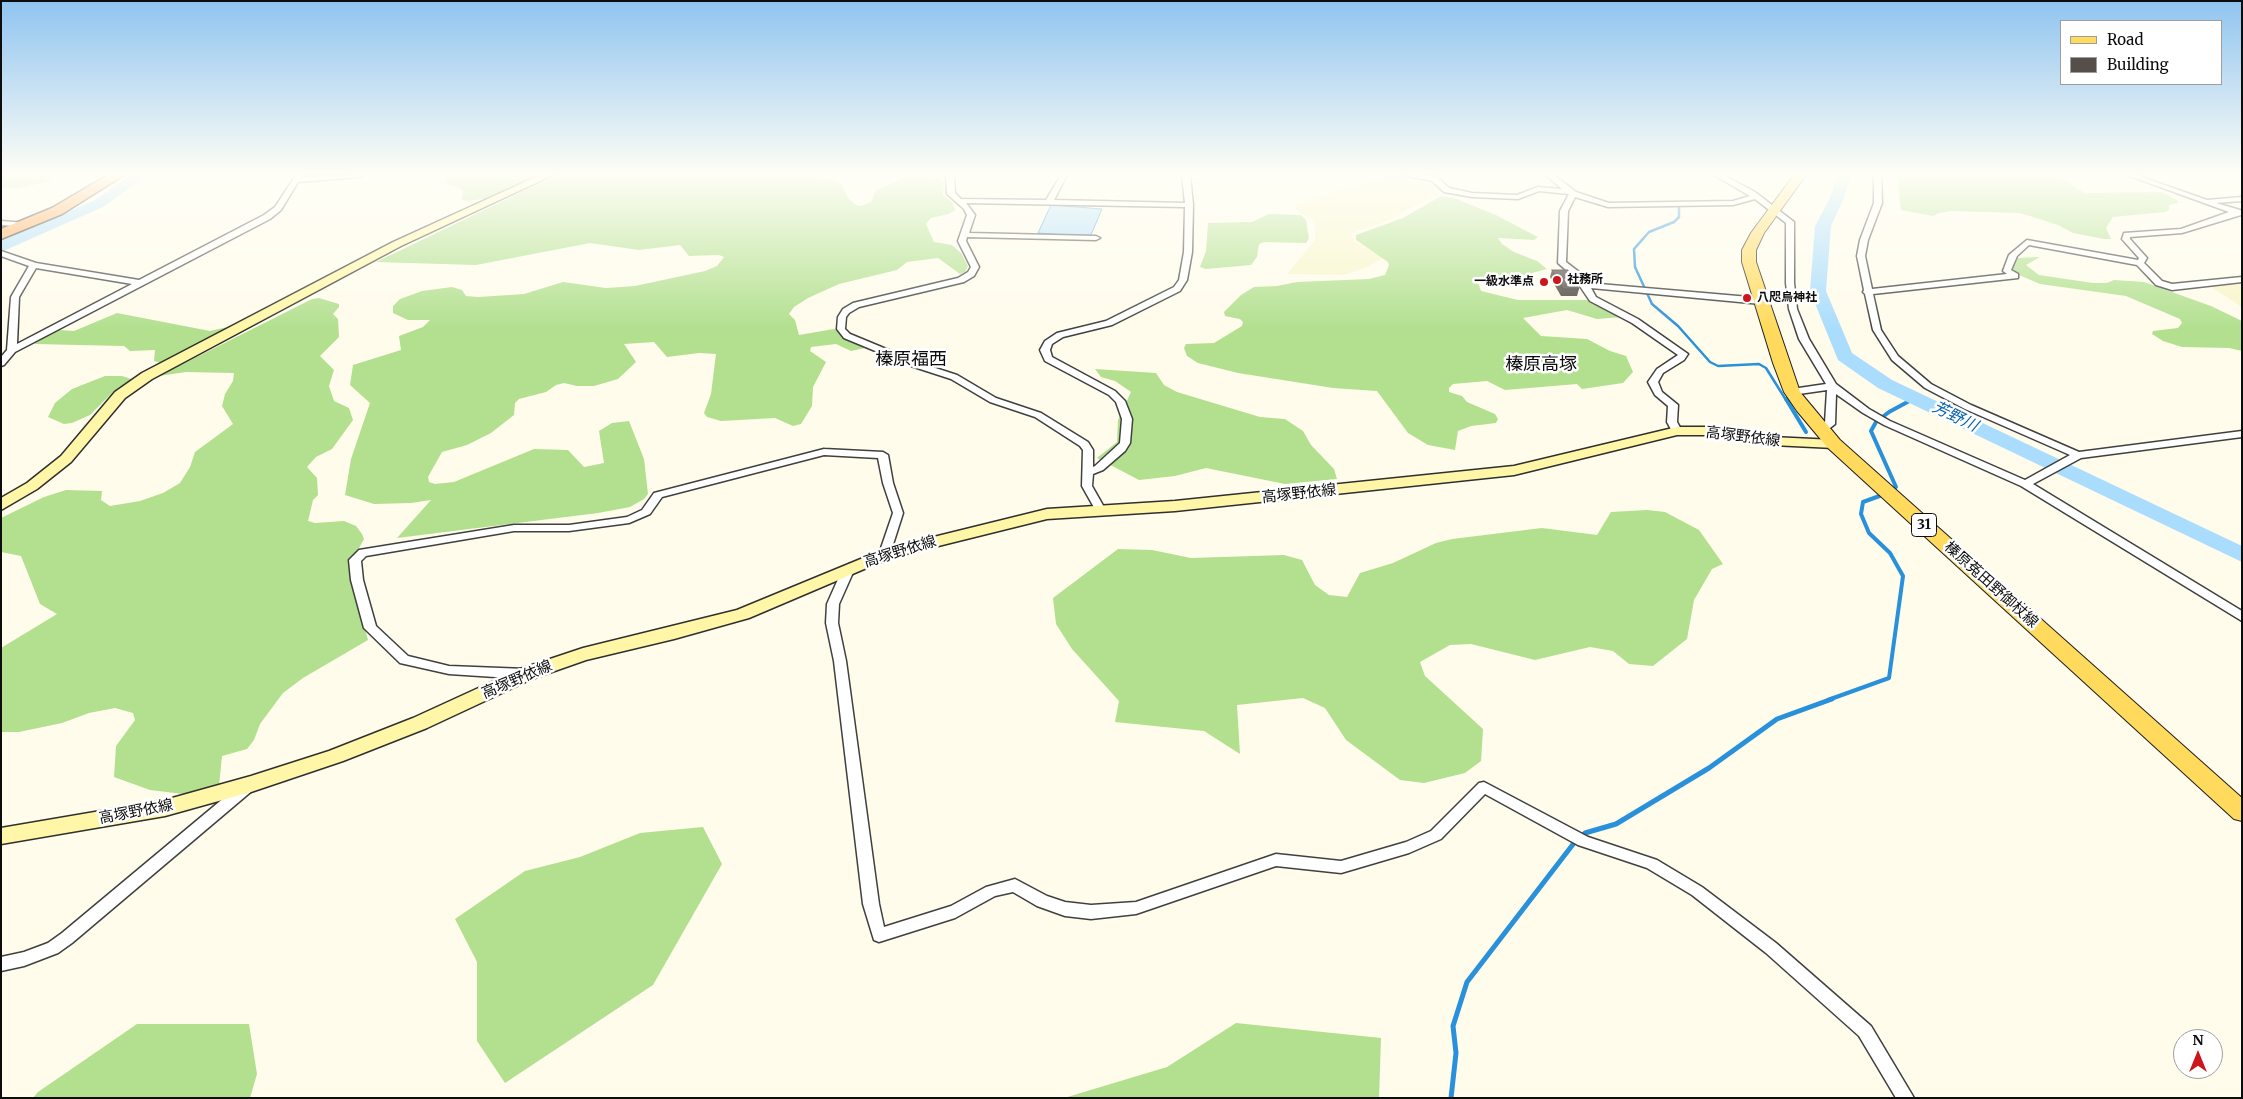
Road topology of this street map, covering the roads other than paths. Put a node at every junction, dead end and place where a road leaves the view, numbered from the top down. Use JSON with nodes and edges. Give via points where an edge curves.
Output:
{"nodes":[{"id":1,"x":23,"y":226,"type":"edge"},
{"id":2,"x":249,"y":226,"type":"edge"},
{"id":3,"x":436,"y":226,"type":"edge"},
{"id":4,"x":967,"y":226,"type":"edge"},
{"id":5,"x":1189,"y":226,"type":"edge"},
{"id":6,"x":1563,"y":226,"type":"edge"},
{"id":7,"x":1763,"y":226,"type":"edge"},
{"id":8,"x":1790,"y":226,"type":"edge"},
{"id":9,"x":1869,"y":226,"type":"edge"},
{"id":10,"x":2198,"y":226,"type":"edge"},
{"id":11,"x":1,"y":235,"type":"edge"},
{"id":12,"x":962,"y":236,"type":"junction"},
{"id":13,"x":1096,"y":238,"type":"dead end"},
{"id":14,"x":1,"y":253,"type":"edge"},
{"id":15,"x":2140,"y":263,"type":"junction"},
{"id":16,"x":34,"y":265,"type":"junction"},
{"id":17,"x":2242,"y":279,"type":"edge"},
{"id":18,"x":139,"y":283,"type":"junction"},
{"id":19,"x":1585,"y":285,"type":"junction"},
{"id":20,"x":1867,"y":292,"type":"junction"},
{"id":21,"x":1761,"y":301,"type":"junction"},
{"id":22,"x":12,"y":350,"type":"junction"},
{"id":23,"x":1,"y":363,"type":"edge"},
{"id":24,"x":1832,"y":386,"type":"junction"},
{"id":25,"x":1792,"y":392,"type":"junction"},
{"id":26,"x":1820,"y":430,"type":"junction"},
{"id":27,"x":1677,"y":432,"type":"junction"},
{"id":28,"x":2242,"y":434,"type":"edge"},
{"id":29,"x":1834,"y":444,"type":"junction"},
{"id":30,"x":2076,"y":456,"type":"junction"},
{"id":31,"x":1087,"y":472,"type":"junction"},
{"id":32,"x":2027,"y":483,"type":"junction"},
{"id":33,"x":1,"y":505,"type":"edge"},
{"id":34,"x":1100,"y":509,"type":"junction"},
{"id":35,"x":885,"y":554,"type":"junction"},
{"id":36,"x":849,"y":568,"type":"junction"},
{"id":37,"x":2242,"y":617,"type":"edge"},
{"id":38,"x":526,"y":674,"type":"junction"},
{"id":39,"x":251,"y":784,"type":"junction"},
{"id":40,"x":2242,"y":812,"type":"edge"},
{"id":41,"x":1,"y":836,"type":"edge"},
{"id":42,"x":1,"y":964,"type":"edge"},
{"id":43,"x":1906,"y":1098,"type":"edge"}],
"edges":[{"from":1,"to":11,"type":"highway"},
{"from":2,"to":18,"type":"street"},
{"from":3,"to":33,"type":"street","via":[[147,376],[120,395],[66,459]]},
{"from":4,"to":12,"type":"street"},
{"from":5,"to":31,"type":"street","via":[[1183,280],[1177,289],[1109,323],[1060,335],[1048,343],[1045,350],[1048,359],[1112,393],[1120,401],[1127,418],[1125,443],[1121,449],[1099,468]]},
{"from":6,"to":19,"type":"street","via":[[1562,263]]},
{"from":7,"to":21,"type":"main road","name":"榛原菟田野御杖線","number":"31","via":[[1749,250],[1749,262]]},
{"from":8,"to":24,"type":"street","via":[[1793,309],[1804,339]]},
{"from":9,"to":20,"type":"street","via":[[1861,256]]},
{"from":10,"to":15,"type":"street","via":[[2182,231],[2127,235],[2126,239],[2143,258]]},
{"from":12,"to":13,"type":"street"},
{"from":12,"to":31,"type":"street","via":[[975,267],[972,274],[961,280],[856,305],[842,317],[841,330],[847,336],[917,366],[954,377],[993,400],[1038,415],[1058,426],[1088,450]]},
{"from":14,"to":16,"type":"street"},
{"from":15,"to":17,"type":"street","via":[[2159,283],[2172,287]]},
{"from":15,"to":20,"type":"street","via":[[2027,242],[2012,255],[2007,271],[2015,276]]},
{"from":16,"to":18,"type":"street"},
{"from":16,"to":22,"type":"street","via":[[15,297]]},
{"from":18,"to":22,"type":"street"},
{"from":19,"to":21,"type":"street"},
{"from":19,"to":27,"type":"street","via":[[1593,298],[1635,321],[1683,354],[1660,371],[1653,382],[1658,393],[1673,405],[1672,422]]},
{"from":20,"to":30,"type":"street","via":[[1877,330],[1895,358],[1910,372],[1928,386],[1968,407]]},
{"from":21,"to":25,"type":"main road","name":"榛原菟田野御杖線","number":"31"},
{"from":22,"to":23,"type":"street"},
{"from":24,"to":25,"type":"street"},
{"from":24,"to":26,"type":"street","via":[[1830,424]]},
{"from":24,"to":32,"type":"street","via":[[1888,423]]},
{"from":25,"to":26,"type":"main road","name":"榛原菟田野御杖線","number":"31"},
{"from":26,"to":29,"type":"main road","name":"榛原菟田野御杖線","number":"31"},
{"from":27,"to":29,"type":"main road","name":"高塚野依線","via":[[1708,430],[1772,441]]},
{"from":27,"to":34,"type":"main road","name":"高塚野依線","via":[[1514,470],[1175,506]]},
{"from":28,"to":30,"type":"street"},
{"from":29,"to":40,"type":"main road","name":"榛原菟田野御杖線","number":"31"},
{"from":30,"to":32,"type":"street"},
{"from":31,"to":34,"type":"street","via":[[1087,486]]},
{"from":32,"to":37,"type":"street"},
{"from":34,"to":35,"type":"main road","name":"高塚野依線","via":[[1047,514]]},
{"from":35,"to":36,"type":"main road","name":"高塚野依線"},
{"from":35,"to":38,"type":"street","via":[[898,513],[883,454],[824,452],[658,495],[646,512],[629,520],[569,528],[514,528],[363,553],[355,560],[370,628],[404,660],[449,670]]},
{"from":36,"to":38,"type":"main road","name":"高塚野依線","via":[[743,614],[583,654]]},
{"from":36,"to":43,"type":"street","via":[[833,604],[832,623],[840,660],[871,904],[879,935],[911,927],[955,911],[992,891],[1015,886],[1065,909],[1091,912],[1136,908],[1276,860],[1341,867],[1409,847],[1436,835],[1484,787],[1583,841],[1652,864],[1697,891],[1771,948],[1865,1031]]},
{"from":38,"to":39,"type":"main road","name":"高塚野依線","via":[[420,723],[336,756]]},
{"from":39,"to":41,"type":"main road","name":"高塚野依線","via":[[165,808]]},
{"from":39,"to":42,"type":"street","via":[[67,938],[53,948]]}]}
